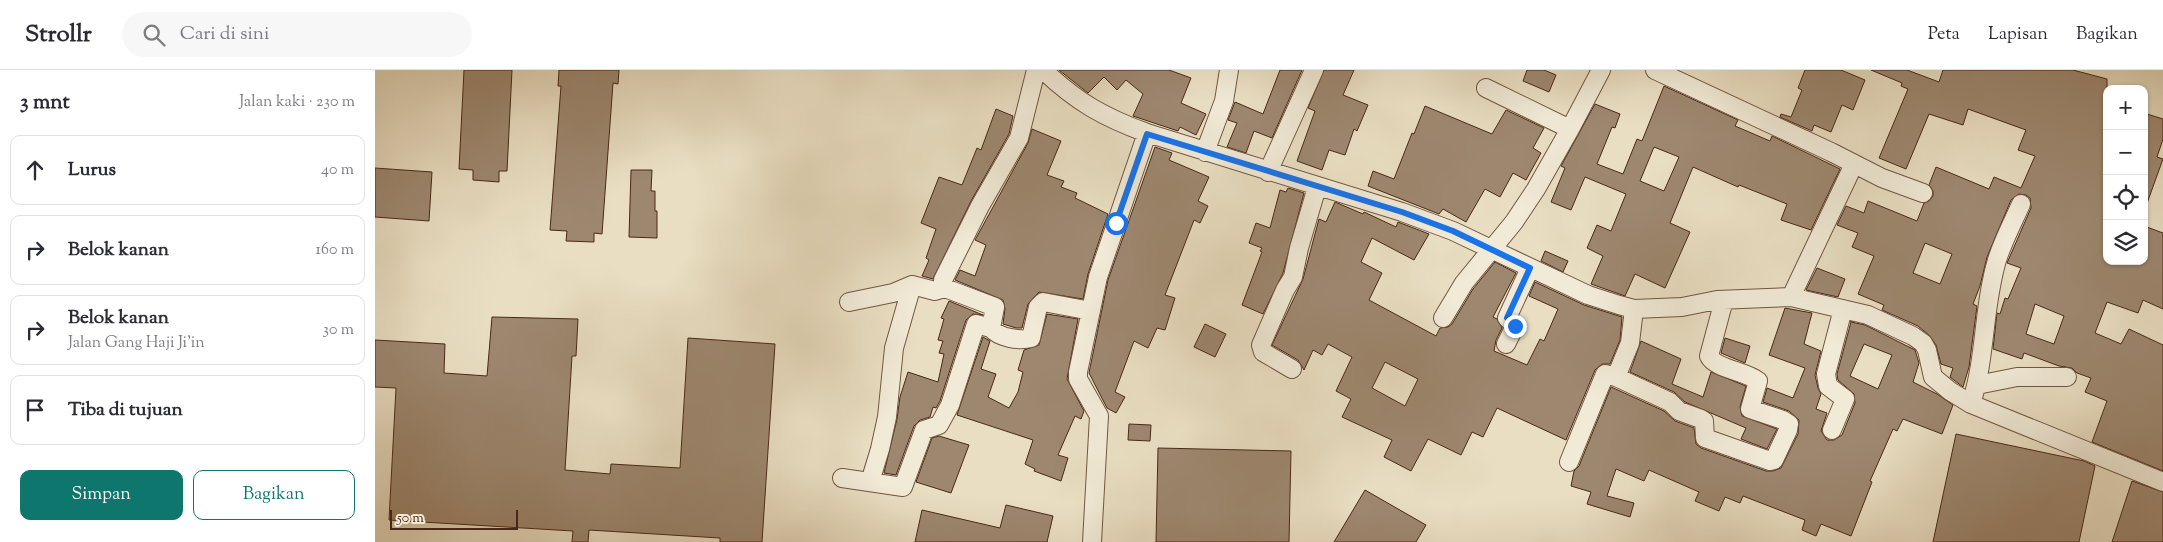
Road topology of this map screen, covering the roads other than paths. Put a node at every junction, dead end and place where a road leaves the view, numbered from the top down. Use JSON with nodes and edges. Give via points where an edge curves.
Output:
{"nodes":[{"id":1,"x":1036,"y":70,"type":"edge"},
{"id":2,"x":1043,"y":70,"type":"edge"},
{"id":3,"x":1229,"y":70,"type":"edge"},
{"id":4,"x":1313,"y":70,"type":"edge"},
{"id":5,"x":1601,"y":70,"type":"edge"},
{"id":6,"x":1655,"y":70,"type":"edge"},
{"id":7,"x":1486,"y":88,"type":"dead end"},
{"id":8,"x":1571,"y":129,"type":"junction"},
{"id":9,"x":1147,"y":134,"type":"junction"},
{"id":10,"x":1205,"y":152,"type":"junction"},
{"id":11,"x":1854,"y":164,"type":"junction"},
{"id":12,"x":1269,"y":172,"type":"junction"},
{"id":13,"x":1317,"y":187,"type":"junction"},
{"id":14,"x":1923,"y":193,"type":"dead end"},
{"id":15,"x":2021,"y":204,"type":"dead end"},
{"id":16,"x":1489,"y":250,"type":"junction"},
{"id":17,"x":1530,"y":268,"type":"junction"},
{"id":18,"x":912,"y":285,"type":"junction"},
{"id":19,"x":945,"y":288,"type":"junction"},
{"id":20,"x":1791,"y":297,"type":"junction"},
{"id":21,"x":1724,"y":300,"type":"junction"},
{"id":22,"x":849,"y":302,"type":"dead end"},
{"id":23,"x":1634,"y":309,"type":"junction"},
{"id":24,"x":1843,"y":309,"type":"junction"},
{"id":25,"x":1091,"y":311,"type":"junction"},
{"id":26,"x":1443,"y":318,"type":"dead end"},
{"id":27,"x":991,"y":328,"type":"junction"},
{"id":28,"x":1506,"y":344,"type":"dead end"},
{"id":29,"x":1292,"y":369,"type":"dead end"},
{"id":30,"x":1616,"y":377,"type":"junction"},
{"id":31,"x":2067,"y":377,"type":"dead end"},
{"id":32,"x":1977,"y":385,"type":"junction"},
{"id":33,"x":1971,"y":404,"type":"junction"},
{"id":34,"x":1833,"y":430,"type":"dead end"},
{"id":35,"x":1569,"y":462,"type":"dead end"},
{"id":36,"x":843,"y":478,"type":"dead end"},
{"id":37,"x":870,"y":482,"type":"junction"},
{"id":38,"x":2163,"y":482,"type":"edge"},
{"id":39,"x":1091,"y":542,"type":"edge"}],
"edges":[{"from":1,"to":19,"type":"street","via":[[1019,138],[951,262],[943,280]]},
{"from":2,"to":9,"type":"street","via":[[1083,104]]},
{"from":3,"to":10,"type":"street","via":[[1224,101]]},
{"from":4,"to":12,"type":"street"},
{"from":5,"to":8,"type":"street"},
{"from":6,"to":11,"type":"street"},
{"from":7,"to":8,"type":"street"},
{"from":8,"to":16,"type":"street","via":[[1514,222]]},
{"from":9,"to":10,"type":"street"},
{"from":9,"to":25,"type":"street","via":[[1098,277]]},
{"from":10,"to":12,"type":"street"},
{"from":11,"to":14,"type":"street"},
{"from":11,"to":20,"type":"street"},
{"from":12,"to":13,"type":"street"},
{"from":13,"to":16,"type":"street","via":[[1402,212],[1453,231]]},
{"from":13,"to":29,"type":"street","via":[[1293,277],[1261,345],[1263,352]]},
{"from":15,"to":32,"type":"street","via":[[1997,259]]},
{"from":16,"to":17,"type":"street"},
{"from":16,"to":26,"type":"street","via":[[1463,283]]},
{"from":17,"to":23,"type":"street","via":[[1588,295]]},
{"from":17,"to":28,"type":"street","via":[[1507,318],[1515,326]]},
{"from":18,"to":19,"type":"street","via":[[935,291]]},
{"from":18,"to":22,"type":"street","via":[[893,293]]},
{"from":18,"to":37,"type":"street","via":[[894,348],[887,417]]},
{"from":19,"to":27,"type":"street","via":[[995,308]]},
{"from":20,"to":21,"type":"street"},
{"from":20,"to":24,"type":"street"},
{"from":21,"to":23,"type":"street","via":[[1683,307]]},
{"from":21,"to":30,"type":"street","via":[[1709,356],[1712,362],[1758,381],[1750,409],[1789,424],[1774,460],[1705,438],[1701,419],[1679,411],[1669,402]]},
{"from":23,"to":30,"type":"street","via":[[1630,344]]},
{"from":24,"to":33,"type":"street","via":[[1868,315],[1923,343],[1933,377]]},
{"from":24,"to":34,"type":"street","via":[[1826,374],[1828,386],[1845,399]]},
{"from":25,"to":27,"type":"street","via":[[1043,302],[1038,307],[1031,338],[1025,340],[997,334]]},
{"from":25,"to":39,"type":"street","via":[[1077,376],[1099,416]]},
{"from":27,"to":37,"type":"street","via":[[976,324],[950,406],[939,425],[924,430],[903,487]]},
{"from":30,"to":35,"type":"street","via":[[1605,374]]},
{"from":31,"to":32,"type":"street","via":[[2017,377]]},
{"from":32,"to":33,"type":"street"},
{"from":33,"to":38,"type":"street"},
{"from":36,"to":37,"type":"street"}]}
